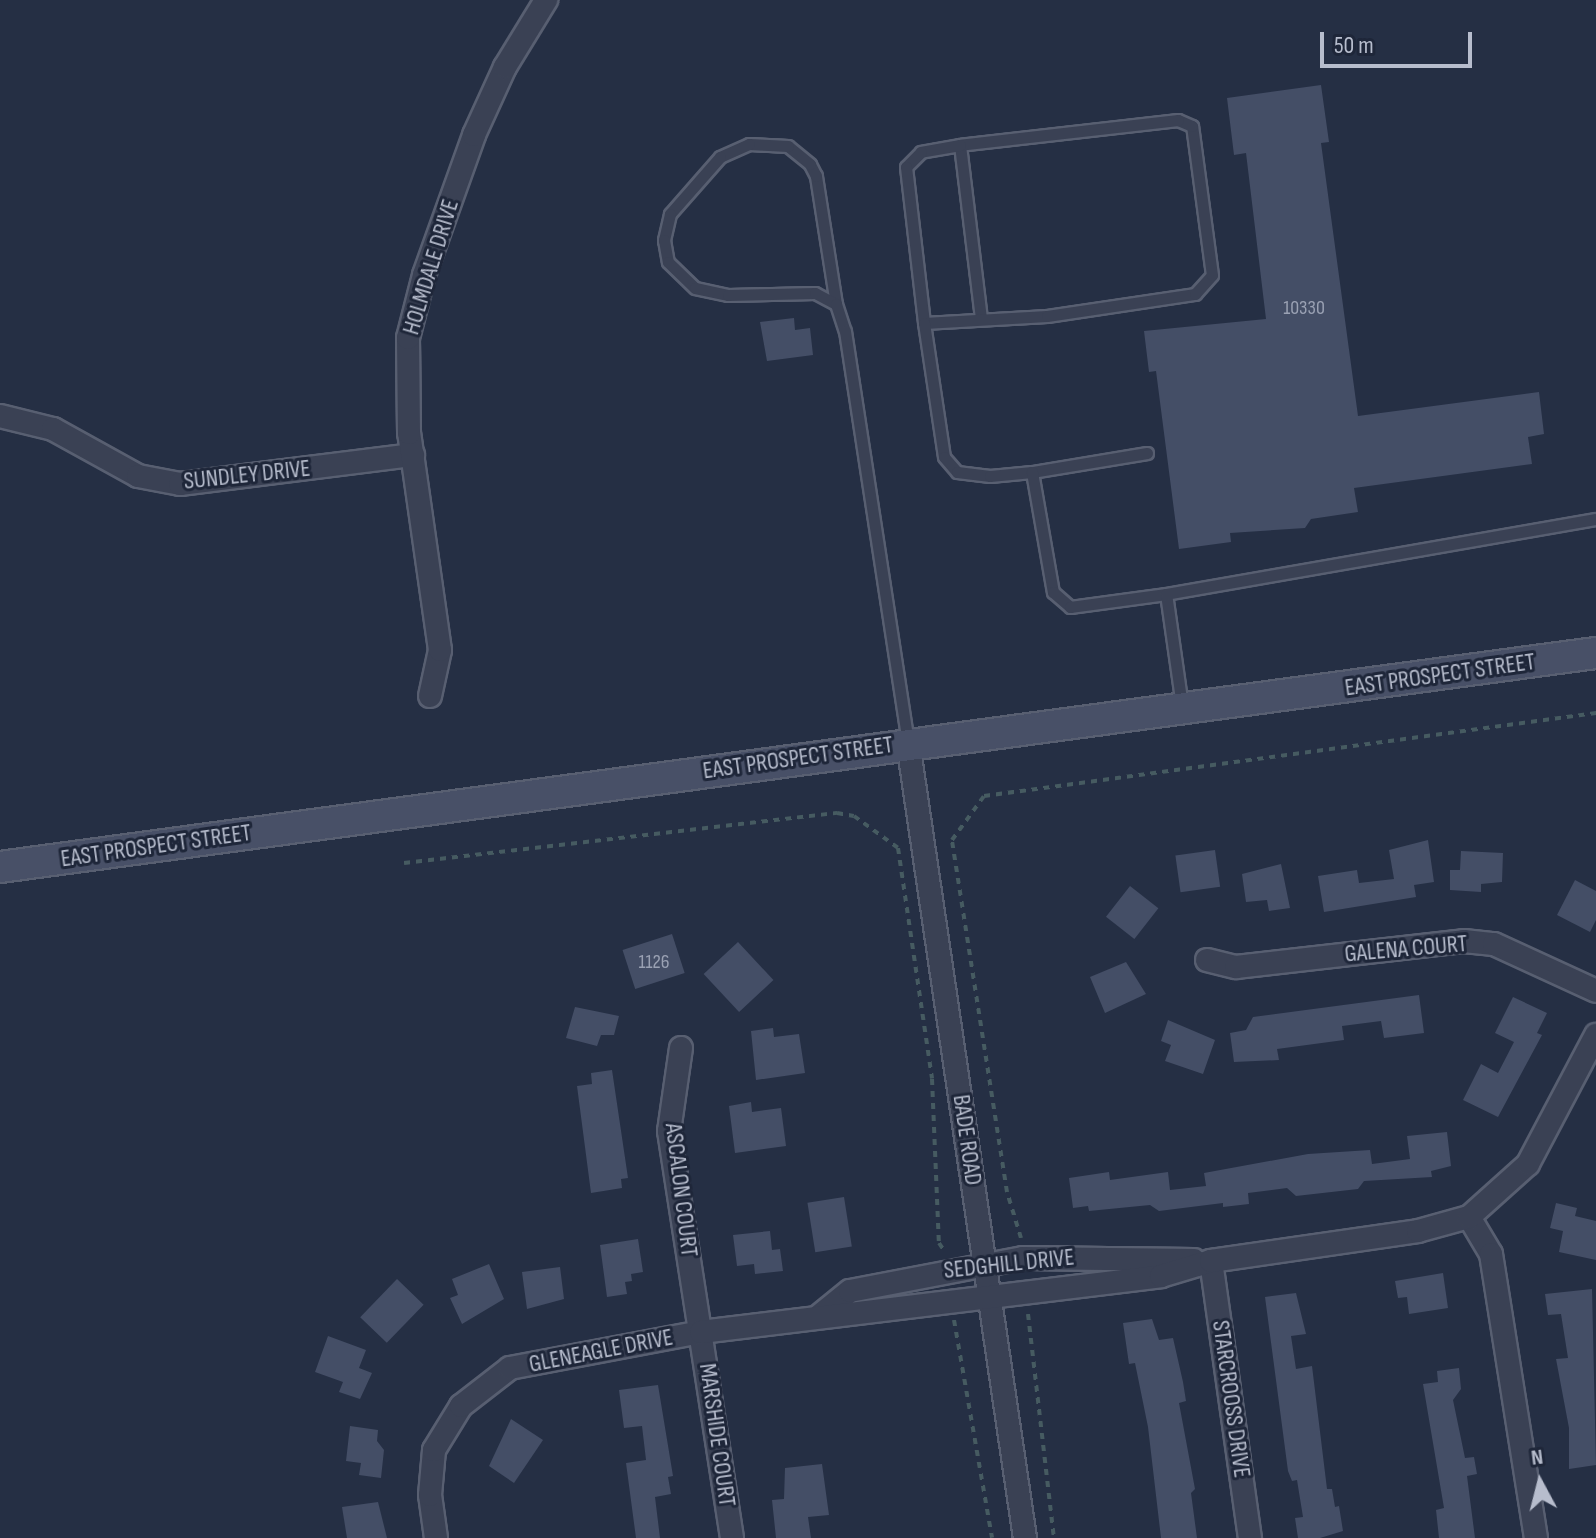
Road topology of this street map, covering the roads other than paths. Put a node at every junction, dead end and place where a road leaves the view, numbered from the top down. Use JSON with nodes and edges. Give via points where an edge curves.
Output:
{"nodes":[{"id":1,"x":546,"y":0,"type":"edge"},
{"id":2,"x":960,"y":145,"type":"junction"},
{"id":3,"x":836,"y":304,"type":"junction"},
{"id":4,"x":981,"y":318,"type":"junction"},
{"id":5,"x":924,"y":323,"type":"junction"},
{"id":6,"x":0,"y":416,"type":"edge"},
{"id":7,"x":1147,"y":453,"type":"dead end"},
{"id":8,"x":413,"y":455,"type":"junction"},
{"id":9,"x":1032,"y":472,"type":"junction"},
{"id":10,"x":1596,"y":519,"type":"edge"},
{"id":11,"x":1166,"y":594,"type":"junction"},
{"id":12,"x":1596,"y":653,"type":"edge"},
{"id":13,"x":430,"y":696,"type":"dead end"},
{"id":14,"x":1182,"y":710,"type":"junction"},
{"id":15,"x":908,"y":743,"type":"junction"},
{"id":16,"x":0,"y":867,"type":"edge"},
{"id":17,"x":1207,"y":960,"type":"dead end"},
{"id":18,"x":1596,"y":991,"type":"edge"},
{"id":19,"x":1596,"y":1035,"type":"edge"},
{"id":20,"x":681,"y":1048,"type":"dead end"},
{"id":21,"x":1469,"y":1217,"type":"junction"},
{"id":22,"x":1211,"y":1261,"type":"junction"},
{"id":23,"x":985,"y":1264,"type":"junction"},
{"id":24,"x":990,"y":1293,"type":"junction"},
{"id":25,"x":818,"y":1317,"type":"junction"},
{"id":26,"x":701,"y":1332,"type":"junction"},
{"id":27,"x":436,"y":1538,"type":"edge"},
{"id":28,"x":732,"y":1538,"type":"edge"},
{"id":29,"x":1025,"y":1538,"type":"edge"},
{"id":30,"x":1250,"y":1538,"type":"edge"},
{"id":31,"x":1536,"y":1538,"type":"edge"}],
"edges":[{"from":1,"to":8,"type":"street","name":"HOLMDALE DRIVE","via":[[505,67],[474,135],[424,275],[406,361]]},
{"from":2,"to":4,"type":"lane"},
{"from":2,"to":4,"type":"lane","via":[[1178,120],[1192,126],[1212,275],[1195,294],[1148,303]]},
{"from":2,"to":5,"type":"lane","via":[[921,152],[906,167]]},
{"from":3,"to":3,"type":"lane","via":[[815,293],[728,295],[695,288],[668,262],[664,240],[670,214],[720,157],[749,144],[788,146],[816,176]]},
{"from":3,"to":15,"type":"lane","via":[[845,331]]},
{"from":4,"to":5,"type":"lane"},
{"from":5,"to":9,"type":"lane","via":[[944,457],[957,472]]},
{"from":6,"to":8,"type":"street","name":"SUNDLEY DRIVE","via":[[53,429],[138,476],[180,484]]},
{"from":7,"to":9,"type":"lane"},
{"from":8,"to":13,"type":"street","name":"HOLMDALE DRIVE","via":[[440,650]]},
{"from":9,"to":11,"type":"lane","via":[[1053,592],[1070,607]]},
{"from":10,"to":11,"type":"lane"},
{"from":11,"to":14,"type":"lane"},
{"from":12,"to":14,"type":"street","name":"EAST PROSPECT STREET"},
{"from":14,"to":15,"type":"street","name":"EAST PROSPECT STREET"},
{"from":15,"to":16,"type":"street","name":"EAST PROSPECT STREET"},
{"from":15,"to":23,"type":"street","name":"BADE ROAD"},
{"from":17,"to":18,"type":"street","name":"GALENA COURT","via":[[1236,967],[1479,942]]},
{"from":19,"to":21,"type":"street","via":[[1528,1164]]},
{"from":20,"to":26,"type":"street","name":"ASCALON COURT","via":[[669,1131]]},
{"from":21,"to":22,"type":"street","name":"SEDGHILL DRIVE","via":[[1418,1231]]},
{"from":21,"to":31,"type":"street","via":[[1491,1254]]},
{"from":22,"to":23,"type":"street","name":"SEDGHILL DRIVE","via":[[1040,1255]]},
{"from":22,"to":24,"type":"street","name":"SEDGHILL DRIVE","via":[[1161,1276]]},
{"from":22,"to":30,"type":"street","name":"STARCROOSS DRIVE"},
{"from":23,"to":24,"type":"street","name":"BADE ROAD"},
{"from":23,"to":25,"type":"street","name":"SEDGHILL DRIVE","via":[[850,1291]]},
{"from":24,"to":25,"type":"street","name":"SEDGHILL DRIVE"},
{"from":24,"to":29,"type":"street","name":"BADE ROAD"},
{"from":25,"to":26,"type":"street","name":"SEDGHILL DRIVE"},
{"from":26,"to":27,"type":"street","name":"GLENEAGLE DRIVE","via":[[510,1368],[461,1406],[434,1450],[430,1495]]},
{"from":26,"to":28,"type":"street","name":"MARSHIDE COURT"}]}
